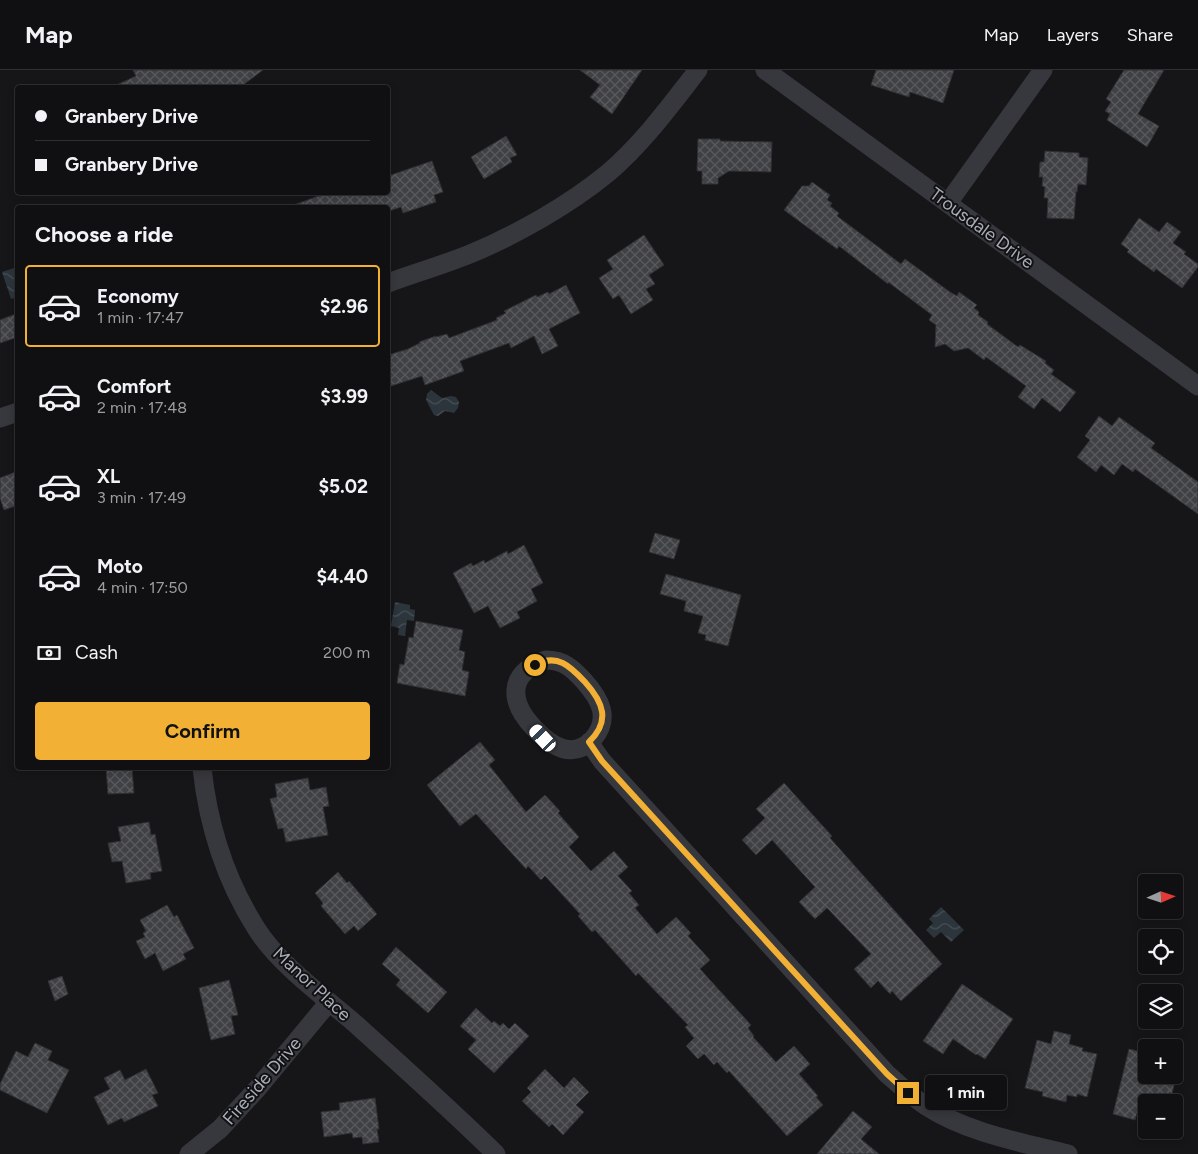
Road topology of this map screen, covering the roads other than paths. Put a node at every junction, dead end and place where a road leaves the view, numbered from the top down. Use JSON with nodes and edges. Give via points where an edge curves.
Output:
{"nodes":[{"id":1,"x":698,"y":70,"type":"edge"},
{"id":2,"x":766,"y":70,"type":"edge"},
{"id":3,"x":1043,"y":70,"type":"edge"},
{"id":4,"x":948,"y":203,"type":"junction"},
{"id":5,"x":390,"y":282,"type":"edge"},
{"id":6,"x":1198,"y":386,"type":"edge"},
{"id":7,"x":15,"y":413,"type":"edge"},
{"id":8,"x":0,"y":418,"type":"edge"},
{"id":9,"x":589,"y":742,"type":"junction"},
{"id":10,"x":202,"y":770,"type":"edge"},
{"id":11,"x":329,"y":1002,"type":"junction"},
{"id":12,"x":189,"y":1154,"type":"edge"},
{"id":13,"x":496,"y":1154,"type":"edge"},
{"id":14,"x":1068,"y":1154,"type":"edge"}],
"edges":[{"from":1,"to":5,"type":"street","via":[[645,137],[583,192],[489,246]]},
{"from":2,"to":4,"type":"street","name":"Trousdale Drive"},
{"from":3,"to":4,"type":"street"},
{"from":4,"to":6,"type":"street","name":"Trousdale Drive"},
{"from":7,"to":8,"type":"street"},
{"from":9,"to":9,"type":"street","via":[[602,717],[601,703],[593,691],[570,667],[559,661],[546,660],[530,668],[517,684],[515,695],[525,719],[555,747],[576,748]]},
{"from":9,"to":14,"type":"street","via":[[602,761],[753,928],[908,1093],[962,1124]]},
{"from":10,"to":11,"type":"street","name":"Manor Place","via":[[217,841],[230,882],[240,901],[267,943]]},
{"from":11,"to":12,"type":"street","name":"Fireside Drive","via":[[257,1089],[220,1129]]},
{"from":11,"to":13,"type":"street","name":"Manor Place"}]}
